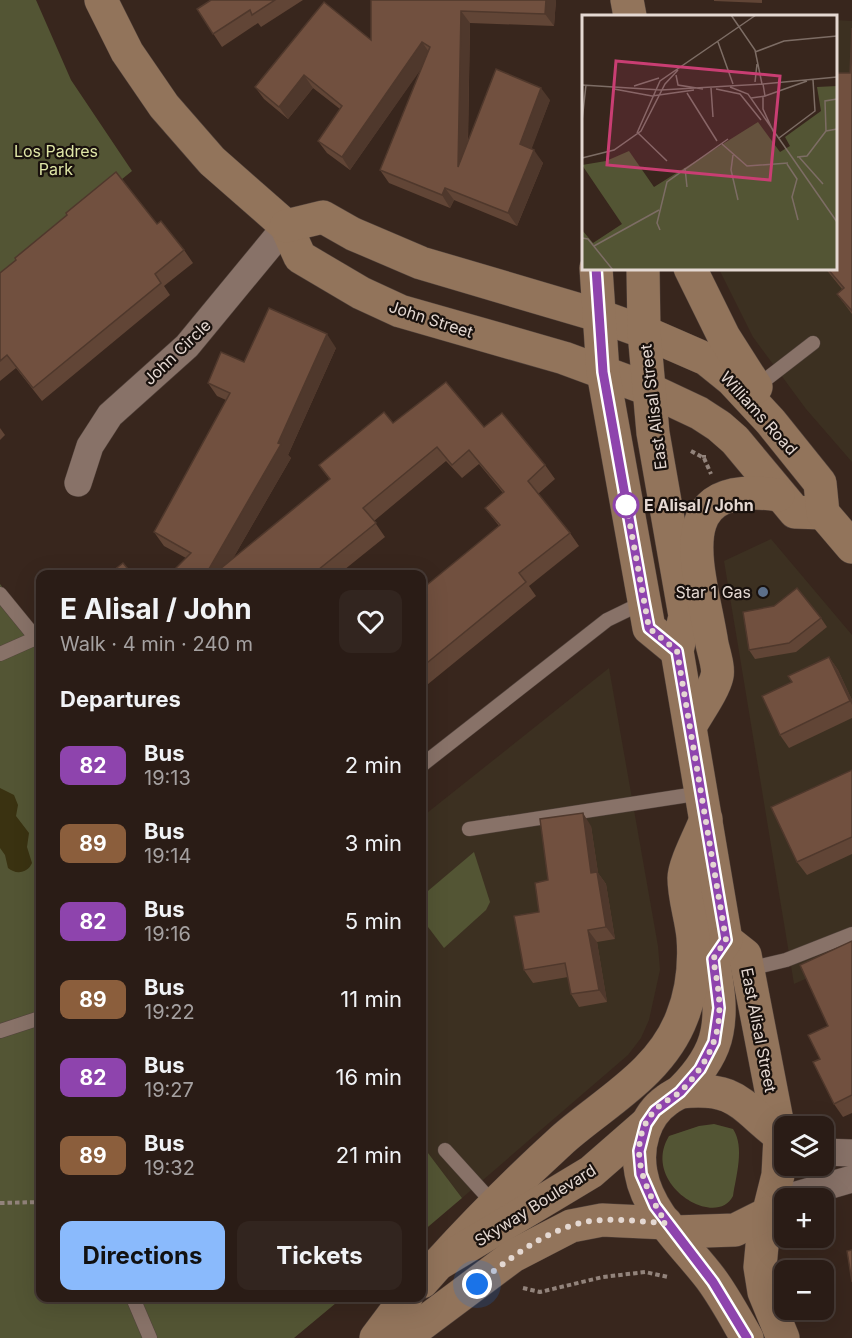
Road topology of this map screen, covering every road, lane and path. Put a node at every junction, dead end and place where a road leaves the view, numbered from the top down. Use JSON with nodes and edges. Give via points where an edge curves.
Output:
{"nodes":[{"id":1,"x":101,"y":0,"type":"edge"},
{"id":2,"x":286,"y":226,"type":"junction"},
{"id":3,"x":596,"y":270,"type":"edge"},
{"id":4,"x":643,"y":270,"type":"edge"},
{"id":5,"x":691,"y":270,"type":"edge"},
{"id":6,"x":597,"y":315,"type":"junction"},
{"id":7,"x":644,"y":332,"type":"junction"},
{"id":8,"x":813,"y":343,"type":"dead end"},
{"id":9,"x":603,"y":372,"type":"junction"},
{"id":10,"x":756,"y":387,"type":"junction"},
{"id":11,"x":648,"y":389,"type":"junction"},
{"id":12,"x":771,"y":422,"type":"junction"},
{"id":13,"x":78,"y":483,"type":"dead end"},
{"id":14,"x":778,"y":495,"type":"junction"},
{"id":15,"x":823,"y":513,"type":"junction"},
{"id":16,"x":852,"y":547,"type":"edge"},
{"id":17,"x":0,"y":594,"type":"edge"},
{"id":18,"x":644,"y":602,"type":"junction"},
{"id":19,"x":36,"y":638,"type":"edge"},
{"id":20,"x":36,"y":641,"type":"edge"},
{"id":21,"x":677,"y":651,"type":"junction"},
{"id":22,"x":0,"y":654,"type":"edge"},
{"id":23,"x":691,"y":725,"type":"junction"},
{"id":24,"x":426,"y":762,"type":"edge"},
{"id":25,"x":704,"y":806,"type":"junction"},
{"id":26,"x":469,"y":829,"type":"dead end"},
{"id":27,"x":852,"y":934,"type":"edge"},
{"id":28,"x":726,"y":940,"type":"junction"},
{"id":29,"x":748,"y":969,"type":"junction"},
{"id":30,"x":36,"y":1019,"type":"edge"},
{"id":31,"x":0,"y":1031,"type":"edge"},
{"id":32,"x":680,"y":1092,"type":"junction"},
{"id":33,"x":776,"y":1116,"type":"edge"},
{"id":34,"x":646,"y":1124,"type":"junction"},
{"id":35,"x":774,"y":1136,"type":"edge"},
{"id":36,"x":445,"y":1150,"type":"dead end"},
{"id":37,"x":834,"y":1152,"type":"edge"},
{"id":38,"x":852,"y":1153,"type":"edge"},
{"id":39,"x":852,"y":1179,"type":"edge"},
{"id":40,"x":825,"y":1188,"type":"edge"},
{"id":41,"x":36,"y":1202,"type":"edge"},
{"id":42,"x":0,"y":1203,"type":"edge"},
{"id":43,"x":493,"y":1203,"type":"junction"},
{"id":44,"x":774,"y":1206,"type":"edge"},
{"id":45,"x":774,"y":1215,"type":"edge"},
{"id":46,"x":671,"y":1228,"type":"junction"},
{"id":47,"x":430,"y":1273,"type":"edge"},
{"id":48,"x":673,"y":1280,"type":"dead end"},
{"id":49,"x":540,"y":1292,"type":"dead end"},
{"id":50,"x":136,"y":1302,"type":"edge"},
{"id":51,"x":403,"y":1302,"type":"edge"},
{"id":52,"x":379,"y":1335,"type":"edge"},
{"id":53,"x":150,"y":1338,"type":"edge"},
{"id":54,"x":747,"y":1338,"type":"edge"},
{"id":55,"x":783,"y":1338,"type":"edge"}],
"edges":[{"from":1,"to":2,"type":"main road","name":"John Street","via":[[128,52],[164,106],[212,161]]},
{"from":2,"to":6,"type":"main road","via":[[323,217],[421,263]]},
{"from":2,"to":9,"type":"main road","name":"John Street","via":[[300,257],[361,293],[411,314]]},
{"from":2,"to":13,"type":"street","name":"John Circle","via":[[187,346],[110,415],[90,446]]},
{"from":3,"to":6,"type":"main road"},
{"from":4,"to":7,"type":"main road","name":"East Alisal Street"},
{"from":5,"to":10,"type":"main road","via":[[724,338]]},
{"from":6,"to":7,"type":"main road","name":"Williams Road"},
{"from":6,"to":9,"type":"main road"},
{"from":7,"to":11,"type":"main road","name":"East Alisal Street"},
{"from":7,"to":12,"type":"main road","name":"Williams Road","via":[[706,359],[732,380]]},
{"from":8,"to":10,"type":"lane"},
{"from":9,"to":11,"type":"main road"},
{"from":9,"to":18,"type":"main road"},
{"from":10,"to":12,"type":"main road"},
{"from":11,"to":14,"type":"main road","via":[[719,426],[735,440]]},
{"from":11,"to":21,"type":"main road","name":"East Alisal Street","via":[[685,616]]},
{"from":12,"to":15,"type":"main road","name":"Williams Road","via":[[820,483]]},
{"from":14,"to":15,"type":"main road","via":[[795,512]]},
{"from":14,"to":23,"type":"main road","via":[[733,494],[706,508],[699,520],[698,556],[717,675]]},
{"from":15,"to":16,"type":"main road"},
{"from":17,"to":19,"type":"lane"},
{"from":18,"to":21,"type":"main road","via":[[649,628]]},
{"from":18,"to":24,"type":"lane","via":[[607,620]]},
{"from":20,"to":22,"type":"lane"},
{"from":21,"to":23,"type":"main road","name":"East Alisal Street"},
{"from":23,"to":25,"type":"main road","name":"East Alisal Street"},
{"from":25,"to":26,"type":"lane"},
{"from":25,"to":28,"type":"main road","name":"East Alisal Street"},
{"from":25,"to":43,"type":"main road","via":[[684,876],[693,967],[690,992],[677,1028],[644,1073]]},
{"from":27,"to":29,"type":"lane","via":[[786,960]]},
{"from":28,"to":29,"type":"main road","name":"East Alisal Street","via":[[745,956]]},
{"from":28,"to":32,"type":"main road","name":"East Alisal Street","via":[[713,959],[719,1008],[714,1042],[700,1069]]},
{"from":29,"to":33,"type":"main road","name":"East Alisal Street"},
{"from":30,"to":31,"type":"lane"},
{"from":32,"to":34,"type":"main road","name":"East Alisal Street","via":[[667,1100]]},
{"from":32,"to":35,"type":"main road","via":[[706,1089],[739,1100]]},
{"from":34,"to":46,"type":"main road","name":"East Alisal Street","via":[[639,1151],[641,1174],[646,1191]]},
{"from":34,"to":47,"type":"main road","name":"Skyway Boulevard","via":[[591,1172]]},
{"from":36,"to":43,"type":"lane"},
{"from":37,"to":38,"type":"street"},
{"from":39,"to":40,"type":"street"},
{"from":41,"to":42,"type":"path"},
{"from":43,"to":47,"type":"main road"},
{"from":44,"to":46,"type":"main road","name":"Skyway Boulevard","via":[[735,1230]]},
{"from":45,"to":55,"type":"main road","name":"East Alisal Street","via":[[760,1252],[761,1278]]},
{"from":46,"to":52,"type":"main road","name":"Skyway Boulevard","via":[[602,1220],[571,1226],[513,1256],[418,1327]]},
{"from":46,"to":54,"type":"main road","name":"East Alisal Street","via":[[713,1282]]},
{"from":48,"to":49,"type":"path","via":[[660,1273],[645,1272]]},
{"from":50,"to":53,"type":"lane"},
{"from":51,"to":52,"type":"main road","name":"Skyway Boulevard"}]}
